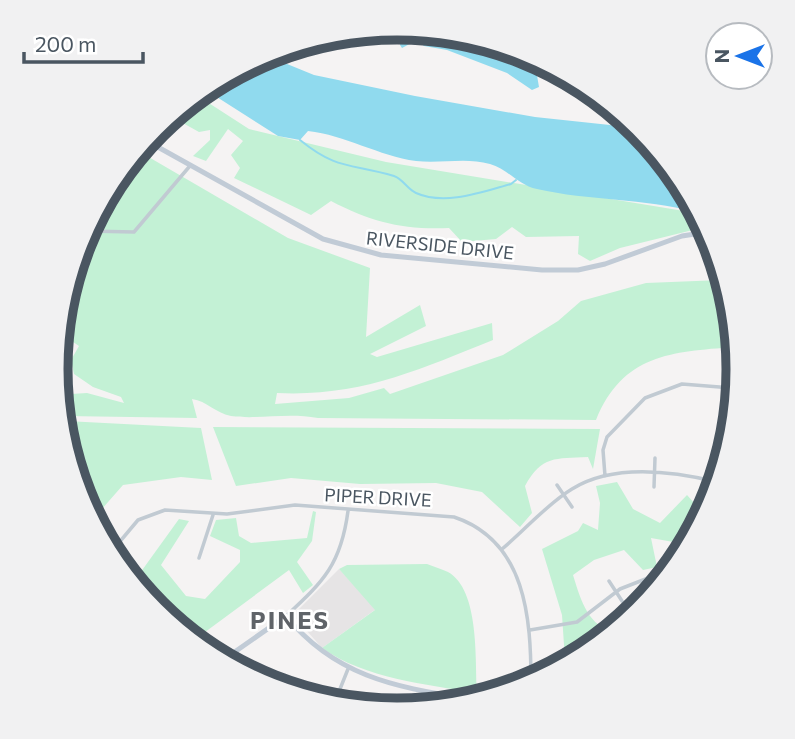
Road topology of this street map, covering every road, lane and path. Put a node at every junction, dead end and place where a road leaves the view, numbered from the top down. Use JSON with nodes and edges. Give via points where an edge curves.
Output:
{"nodes":[{"id":1,"x":156,"y":146,"type":"edge"},
{"id":2,"x":189,"y":167,"type":"junction"},
{"id":3,"x":99,"y":231,"type":"edge"},
{"id":4,"x":698,"y":233,"type":"edge"},
{"id":5,"x":726,"y":388,"type":"edge"},
{"id":6,"x":655,"y":458,"type":"dead end"},
{"id":7,"x":655,"y":472,"type":"junction"},
{"id":8,"x":605,"y":476,"type":"junction"},
{"id":9,"x":707,"y":480,"type":"edge"},
{"id":10,"x":557,"y":485,"type":"dead end"},
{"id":11,"x":654,"y":487,"type":"dead end"},
{"id":12,"x":564,"y":495,"type":"junction"},
{"id":13,"x":572,"y":507,"type":"dead end"},
{"id":14,"x":348,"y":511,"type":"junction"},
{"id":15,"x":213,"y":515,"type":"junction"},
{"id":16,"x":118,"y":543,"type":"edge"},
{"id":17,"x":502,"y":549,"type":"junction"},
{"id":18,"x":199,"y":558,"type":"dead end"},
{"id":19,"x":656,"y":573,"type":"edge"},
{"id":20,"x":609,"y":581,"type":"dead end"},
{"id":21,"x":616,"y":592,"type":"junction"},
{"id":22,"x":622,"y":601,"type":"dead end"},
{"id":23,"x":286,"y":616,"type":"junction"},
{"id":24,"x":529,"y":630,"type":"junction"},
{"id":25,"x":232,"y":654,"type":"edge"},
{"id":26,"x":348,"y":669,"type":"junction"},
{"id":27,"x":531,"y":671,"type":"edge"},
{"id":28,"x":338,"y":693,"type":"edge"},
{"id":29,"x":448,"y":695,"type":"edge"}],
"edges":[{"from":1,"to":2,"type":"main road","name":"RIVERSIDE DRIVE"},
{"from":2,"to":3,"type":"street","via":[[134,232]]},
{"from":2,"to":4,"type":"main road","name":"RIVERSIDE DRIVE","via":[[323,239],[394,257],[578,270]]},
{"from":5,"to":8,"type":"street","via":[[682,384],[645,398],[607,438]]},
{"from":6,"to":7,"type":"street"},
{"from":7,"to":8,"type":"street"},
{"from":7,"to":9,"type":"street"},
{"from":7,"to":11,"type":"street"},
{"from":8,"to":12,"type":"street"},
{"from":10,"to":12,"type":"street"},
{"from":12,"to":13,"type":"street"},
{"from":12,"to":17,"type":"street"},
{"from":14,"to":15,"type":"street","name":"PIPER DRIVE","via":[[286,505]]},
{"from":14,"to":17,"type":"street","name":"PIPER DRIVE","via":[[450,516],[478,528]]},
{"from":14,"to":23,"type":"street","via":[[333,568]]},
{"from":15,"to":16,"type":"street","name":"PIPER DRIVE","via":[[154,512],[134,523]]},
{"from":15,"to":18,"type":"street"},
{"from":17,"to":24,"type":"street","name":"PIPER DRIVE","via":[[517,576]]},
{"from":19,"to":21,"type":"street"},
{"from":20,"to":21,"type":"street"},
{"from":21,"to":22,"type":"street"},
{"from":21,"to":24,"type":"street","via":[[581,620]]},
{"from":23,"to":25,"type":"main road"},
{"from":23,"to":26,"type":"main road","via":[[313,646]]},
{"from":24,"to":27,"type":"street","name":"PIPER DRIVE"},
{"from":26,"to":28,"type":"street"},
{"from":26,"to":29,"type":"main road"}]}
